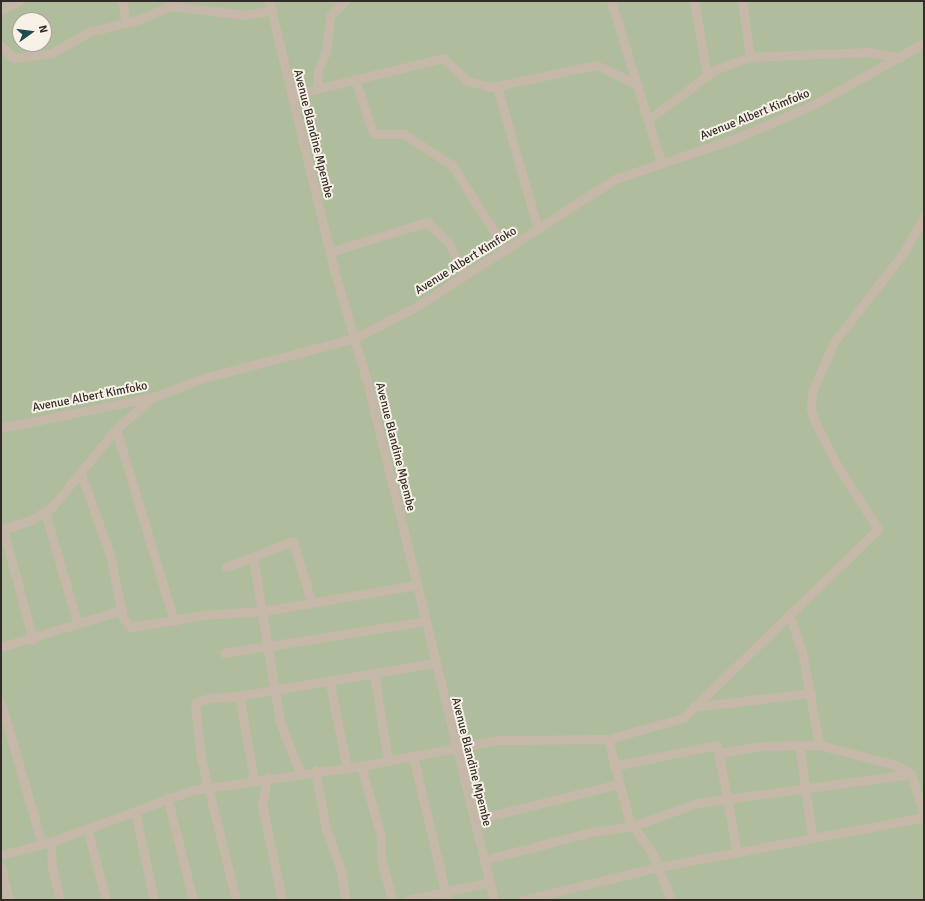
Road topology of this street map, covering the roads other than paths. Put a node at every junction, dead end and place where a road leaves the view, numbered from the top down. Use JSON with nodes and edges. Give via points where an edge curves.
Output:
{"nodes":[{"id":1,"x":19,"y":1,"type":"edge"},
{"id":2,"x":122,"y":1,"type":"edge"},
{"id":3,"x":269,"y":1,"type":"edge"},
{"id":4,"x":345,"y":1,"type":"edge"},
{"id":5,"x":611,"y":1,"type":"edge"},
{"id":6,"x":694,"y":1,"type":"edge"},
{"id":7,"x":742,"y":1,"type":"edge"},
{"id":8,"x":1,"y":10,"type":"edge"},
{"id":9,"x":272,"y":10,"type":"junction"},
{"id":10,"x":126,"y":23,"type":"junction"},
{"id":11,"x":1,"y":46,"type":"edge"},
{"id":12,"x":922,"y":46,"type":"edge"},
{"id":13,"x":750,"y":57,"type":"junction"},
{"id":14,"x":900,"y":58,"type":"junction"},
{"id":15,"x":707,"y":75,"type":"junction"},
{"id":16,"x":355,"y":79,"type":"junction"},
{"id":17,"x":638,"y":85,"type":"junction"},
{"id":18,"x":498,"y":88,"type":"junction"},
{"id":19,"x":317,"y":89,"type":"junction"},
{"id":20,"x":292,"y":95,"type":"junction"},
{"id":21,"x":649,"y":119,"type":"junction"},
{"id":22,"x":661,"y":163,"type":"junction"},
{"id":23,"x":924,"y":217,"type":"edge"},
{"id":24,"x":538,"y":229,"type":"junction"},
{"id":25,"x":506,"y":250,"type":"junction"},
{"id":26,"x":330,"y":252,"type":"junction"},
{"id":27,"x":464,"y":274,"type":"junction"},
{"id":28,"x":355,"y":338,"type":"junction"},
{"id":29,"x":154,"y":396,"type":"junction"},
{"id":30,"x":1,"y":428,"type":"edge"},
{"id":31,"x":116,"y":429,"type":"junction"},
{"id":32,"x":81,"y":474,"type":"junction"},
{"id":33,"x":45,"y":512,"type":"junction"},
{"id":34,"x":2,"y":530,"type":"edge"},
{"id":35,"x":253,"y":557,"type":"junction"},
{"id":36,"x":226,"y":567,"type":"dead end"},
{"id":37,"x":417,"y":585,"type":"junction"},
{"id":38,"x":311,"y":601,"type":"junction"},
{"id":39,"x":122,"y":610,"type":"junction"},
{"id":40,"x":263,"y":611,"type":"junction"},
{"id":41,"x":789,"y":614,"type":"junction"},
{"id":42,"x":174,"y":621,"type":"junction"},
{"id":43,"x":76,"y":622,"type":"junction"},
{"id":44,"x":426,"y":622,"type":"junction"},
{"id":45,"x":33,"y":640,"type":"junction"},
{"id":46,"x":267,"y":645,"type":"junction"},
{"id":47,"x":1,"y":647,"type":"edge"},
{"id":48,"x":224,"y":653,"type":"dead end"},
{"id":49,"x":435,"y":662,"type":"junction"},
{"id":50,"x":374,"y":673,"type":"junction"},
{"id":51,"x":329,"y":680,"type":"junction"},
{"id":52,"x":277,"y":689,"type":"junction"},
{"id":53,"x":811,"y":693,"type":"junction"},
{"id":54,"x":239,"y":696,"type":"junction"},
{"id":55,"x":1,"y":702,"type":"edge"},
{"id":56,"x":693,"y":707,"type":"junction"},
{"id":57,"x":608,"y":739,"type":"junction"},
{"id":58,"x":799,"y":744,"type":"junction"},
{"id":59,"x":819,"y":745,"type":"junction"},
{"id":60,"x":455,"y":749,"type":"junction"},
{"id":61,"x":718,"y":753,"type":"junction"},
{"id":62,"x":413,"y":756,"type":"junction"},
{"id":63,"x":388,"y":760,"type":"junction"},
{"id":64,"x":361,"y":766,"type":"junction"},
{"id":65,"x":614,"y":766,"type":"junction"},
{"id":66,"x":347,"y":768,"type":"junction"},
{"id":67,"x":316,"y":770,"type":"junction"},
{"id":68,"x":300,"y":773,"type":"junction"},
{"id":69,"x":911,"y":774,"type":"junction"},
{"id":70,"x":267,"y":777,"type":"junction"},
{"id":71,"x":254,"y":779,"type":"junction"},
{"id":72,"x":618,"y":784,"type":"junction"},
{"id":73,"x":805,"y":786,"type":"junction"},
{"id":74,"x":208,"y":787,"type":"junction"},
{"id":75,"x":167,"y":797,"type":"junction"},
{"id":76,"x":725,"y":799,"type":"junction"},
{"id":77,"x":135,"y":812,"type":"junction"},
{"id":78,"x":924,"y":816,"type":"edge"},
{"id":79,"x":474,"y":820,"type":"junction"},
{"id":80,"x":633,"y":826,"type":"junction"},
{"id":81,"x":87,"y":828,"type":"junction"},
{"id":82,"x":812,"y":836,"type":"junction"},
{"id":83,"x":46,"y":843,"type":"junction"},
{"id":84,"x":737,"y":852,"type":"junction"},
{"id":85,"x":1,"y":855,"type":"edge"},
{"id":86,"x":484,"y":860,"type":"junction"},
{"id":87,"x":658,"y":867,"type":"junction"},
{"id":88,"x":1,"y":868,"type":"edge"},
{"id":89,"x":488,"y":882,"type":"junction"},
{"id":90,"x":446,"y":896,"type":"edge"},
{"id":91,"x":9,"y":900,"type":"edge"},
{"id":92,"x":60,"y":900,"type":"edge"},
{"id":93,"x":106,"y":900,"type":"edge"},
{"id":94,"x":154,"y":900,"type":"edge"},
{"id":95,"x":193,"y":900,"type":"edge"},
{"id":96,"x":236,"y":900,"type":"edge"},
{"id":97,"x":282,"y":900,"type":"edge"},
{"id":98,"x":346,"y":900,"type":"edge"},
{"id":99,"x":392,"y":900,"type":"edge"},
{"id":100,"x":408,"y":900,"type":"edge"},
{"id":101,"x":494,"y":900,"type":"edge"},
{"id":102,"x":524,"y":900,"type":"edge"},
{"id":103,"x":671,"y":900,"type":"edge"}],
"edges":[{"from":1,"to":8,"type":"street"},
{"from":2,"to":10,"type":"street"},
{"from":3,"to":9,"type":"street","name":"Avenue Blandine Mpembe"},
{"from":4,"to":19,"type":"street","via":[[330,16],[326,51],[318,70]]},
{"from":5,"to":17,"type":"street"},
{"from":6,"to":15,"type":"street"},
{"from":7,"to":13,"type":"street"},
{"from":9,"to":10,"type":"street","via":[[240,15],[180,5]]},
{"from":9,"to":20,"type":"street","name":"Avenue Blandine Mpembe"},
{"from":10,"to":11,"type":"street","via":[[89,32],[60,50],[38,56],[14,58]]},
{"from":12,"to":14,"type":"street","name":"Avenue Albert Kimfoko"},
{"from":13,"to":14,"type":"street","via":[[870,52]]},
{"from":13,"to":15,"type":"street"},
{"from":14,"to":22,"type":"street","name":"Avenue Albert Kimfoko","via":[[811,106],[734,139]]},
{"from":15,"to":21,"type":"street"},
{"from":16,"to":18,"type":"street","via":[[443,58],[468,81]]},
{"from":16,"to":19,"type":"street"},
{"from":16,"to":25,"type":"street","via":[[375,134],[404,134],[452,165]]},
{"from":17,"to":18,"type":"street","via":[[596,65]]},
{"from":17,"to":21,"type":"street"},
{"from":18,"to":24,"type":"street"},
{"from":19,"to":20,"type":"street"},
{"from":20,"to":26,"type":"street","name":"Avenue Blandine Mpembe"},
{"from":21,"to":22,"type":"street"},
{"from":22,"to":24,"type":"street","name":"Avenue Albert Kimfoko","via":[[615,179]]},
{"from":23,"to":41,"type":"street","via":[[893,267],[834,342],[812,392],[811,409],[816,422],[838,467],[878,529]]},
{"from":24,"to":25,"type":"street","name":"Avenue Albert Kimfoko"},
{"from":25,"to":27,"type":"street","name":"Avenue Albert Kimfoko"},
{"from":26,"to":27,"type":"street","via":[[427,222],[448,242]]},
{"from":26,"to":28,"type":"street","name":"Avenue Blandine Mpembe"},
{"from":27,"to":28,"type":"street","name":"Avenue Albert Kimfoko","via":[[414,308]]},
{"from":28,"to":29,"type":"street","name":"Avenue Albert Kimfoko","via":[[200,380]]},
{"from":28,"to":37,"type":"street","name":"Avenue Blandine Mpembe"},
{"from":29,"to":30,"type":"street","name":"Avenue Albert Kimfoko"},
{"from":29,"to":31,"type":"street"},
{"from":31,"to":32,"type":"street"},
{"from":31,"to":42,"type":"street"},
{"from":32,"to":33,"type":"street"},
{"from":32,"to":39,"type":"street","via":[[110,555]]},
{"from":33,"to":34,"type":"street"},
{"from":33,"to":43,"type":"street"},
{"from":34,"to":45,"type":"street"},
{"from":35,"to":36,"type":"street"},
{"from":35,"to":38,"type":"street","via":[[286,542],[296,542]]},
{"from":35,"to":40,"type":"street"},
{"from":37,"to":38,"type":"street"},
{"from":37,"to":44,"type":"street","name":"Avenue Blandine Mpembe"},
{"from":38,"to":40,"type":"street"},
{"from":39,"to":42,"type":"street","via":[[125,622],[133,628]]},
{"from":39,"to":43,"type":"street"},
{"from":40,"to":42,"type":"street","via":[[203,615]]},
{"from":40,"to":46,"type":"street"},
{"from":41,"to":53,"type":"street"},
{"from":41,"to":56,"type":"street"},
{"from":43,"to":45,"type":"street"},
{"from":44,"to":46,"type":"street"},
{"from":44,"to":49,"type":"street","name":"Avenue Blandine Mpembe"},
{"from":45,"to":47,"type":"street"},
{"from":46,"to":48,"type":"street"},
{"from":46,"to":52,"type":"street"},
{"from":49,"to":50,"type":"street"},
{"from":49,"to":60,"type":"street","name":"Avenue Blandine Mpembe"},
{"from":50,"to":51,"type":"street"},
{"from":50,"to":63,"type":"street"},
{"from":51,"to":52,"type":"street"},
{"from":51,"to":66,"type":"street"},
{"from":52,"to":54,"type":"street"},
{"from":52,"to":68,"type":"street","via":[[280,722]]},
{"from":53,"to":56,"type":"street"},
{"from":53,"to":59,"type":"street"},
{"from":54,"to":71,"type":"street"},
{"from":54,"to":74,"type":"street","via":[[209,698],[195,703],[198,744]]},
{"from":55,"to":83,"type":"street"},
{"from":56,"to":57,"type":"street","via":[[677,721]]},
{"from":57,"to":60,"type":"street","via":[[500,739]]},
{"from":57,"to":65,"type":"street"},
{"from":58,"to":59,"type":"street"},
{"from":58,"to":61,"type":"street"},
{"from":58,"to":73,"type":"street"},
{"from":59,"to":69,"type":"street","via":[[896,765]]},
{"from":60,"to":62,"type":"street"},
{"from":60,"to":79,"type":"street","name":"Avenue Blandine Mpembe"},
{"from":61,"to":65,"type":"street","via":[[717,745],[708,745]]},
{"from":61,"to":76,"type":"street"},
{"from":62,"to":63,"type":"street"},
{"from":62,"to":90,"type":"street"},
{"from":63,"to":64,"type":"street"},
{"from":64,"to":66,"type":"street"},
{"from":64,"to":99,"type":"street","via":[[381,836],[381,858]]},
{"from":65,"to":72,"type":"street"},
{"from":66,"to":67,"type":"street"},
{"from":67,"to":68,"type":"street"},
{"from":67,"to":98,"type":"street","via":[[326,829],[341,870]]},
{"from":68,"to":70,"type":"street"},
{"from":69,"to":73,"type":"street"},
{"from":69,"to":78,"type":"street"},
{"from":70,"to":71,"type":"street"},
{"from":70,"to":97,"type":"street","via":[[262,805]]},
{"from":71,"to":74,"type":"street"},
{"from":72,"to":79,"type":"street"},
{"from":72,"to":80,"type":"street"},
{"from":73,"to":76,"type":"street"},
{"from":73,"to":82,"type":"street"},
{"from":74,"to":75,"type":"street"},
{"from":74,"to":96,"type":"street"},
{"from":75,"to":77,"type":"street"},
{"from":75,"to":95,"type":"street"},
{"from":76,"to":80,"type":"street","via":[[697,803]]},
{"from":76,"to":84,"type":"street"},
{"from":77,"to":81,"type":"street"},
{"from":77,"to":94,"type":"street"},
{"from":78,"to":82,"type":"street"},
{"from":79,"to":86,"type":"street","name":"Avenue Blandine Mpembe"},
{"from":80,"to":86,"type":"street","via":[[591,832]]},
{"from":80,"to":87,"type":"street"},
{"from":81,"to":83,"type":"street"},
{"from":81,"to":93,"type":"street"},
{"from":82,"to":84,"type":"street"},
{"from":83,"to":85,"type":"street"},
{"from":83,"to":92,"type":"street"},
{"from":84,"to":87,"type":"street"},
{"from":86,"to":89,"type":"street","name":"Avenue Blandine Mpembe"},
{"from":87,"to":102,"type":"street"},
{"from":87,"to":103,"type":"street"},
{"from":88,"to":91,"type":"street"},
{"from":89,"to":90,"type":"street"},
{"from":89,"to":101,"type":"street","name":"Avenue Blandine Mpembe"},
{"from":90,"to":100,"type":"street"}]}
